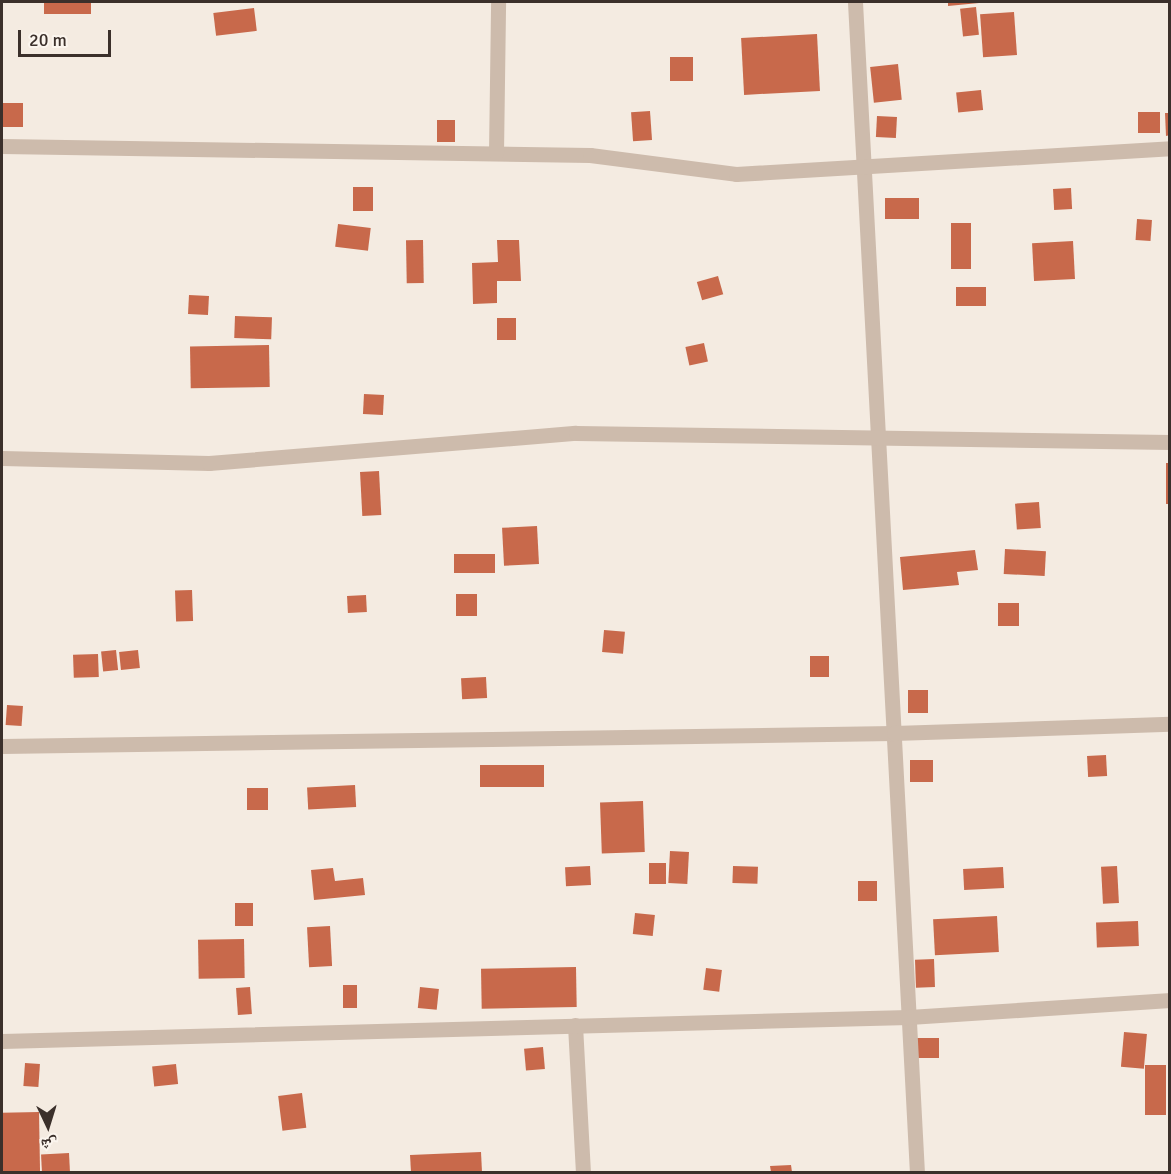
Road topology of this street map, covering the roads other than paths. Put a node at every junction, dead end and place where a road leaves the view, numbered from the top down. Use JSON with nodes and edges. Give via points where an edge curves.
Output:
{"nodes":[{"id":1,"x":498,"y":2,"type":"edge"},
{"id":2,"x":855,"y":2,"type":"edge"},
{"id":3,"x":2,"y":146,"type":"edge"},
{"id":4,"x":1170,"y":148,"type":"edge"},
{"id":5,"x":496,"y":153,"type":"junction"},
{"id":6,"x":864,"y":167,"type":"junction"},
{"id":7,"x":878,"y":437,"type":"junction"},
{"id":8,"x":1170,"y":442,"type":"edge"},
{"id":9,"x":2,"y":458,"type":"edge"},
{"id":10,"x":1170,"y":724,"type":"edge"},
{"id":11,"x":894,"y":734,"type":"junction"},
{"id":12,"x":2,"y":746,"type":"edge"},
{"id":13,"x":1170,"y":1000,"type":"edge"},
{"id":14,"x":909,"y":1017,"type":"junction"},
{"id":15,"x":575,"y":1026,"type":"junction"},
{"id":16,"x":2,"y":1041,"type":"edge"},
{"id":17,"x":583,"y":1173,"type":"edge"},
{"id":18,"x":917,"y":1173,"type":"edge"}],
"edges":[{"from":1,"to":5,"type":"street"},
{"from":2,"to":6,"type":"street"},
{"from":3,"to":5,"type":"street"},
{"from":4,"to":6,"type":"street"},
{"from":5,"to":6,"type":"street","via":[[590,155],[736,174]]},
{"from":6,"to":7,"type":"street"},
{"from":7,"to":8,"type":"street"},
{"from":7,"to":9,"type":"street","via":[[576,433],[209,463]]},
{"from":7,"to":11,"type":"street"},
{"from":10,"to":11,"type":"street"},
{"from":11,"to":12,"type":"street"},
{"from":11,"to":14,"type":"street"},
{"from":13,"to":14,"type":"street"},
{"from":14,"to":15,"type":"street"},
{"from":14,"to":18,"type":"street"},
{"from":15,"to":16,"type":"street"},
{"from":15,"to":17,"type":"street"}]}
